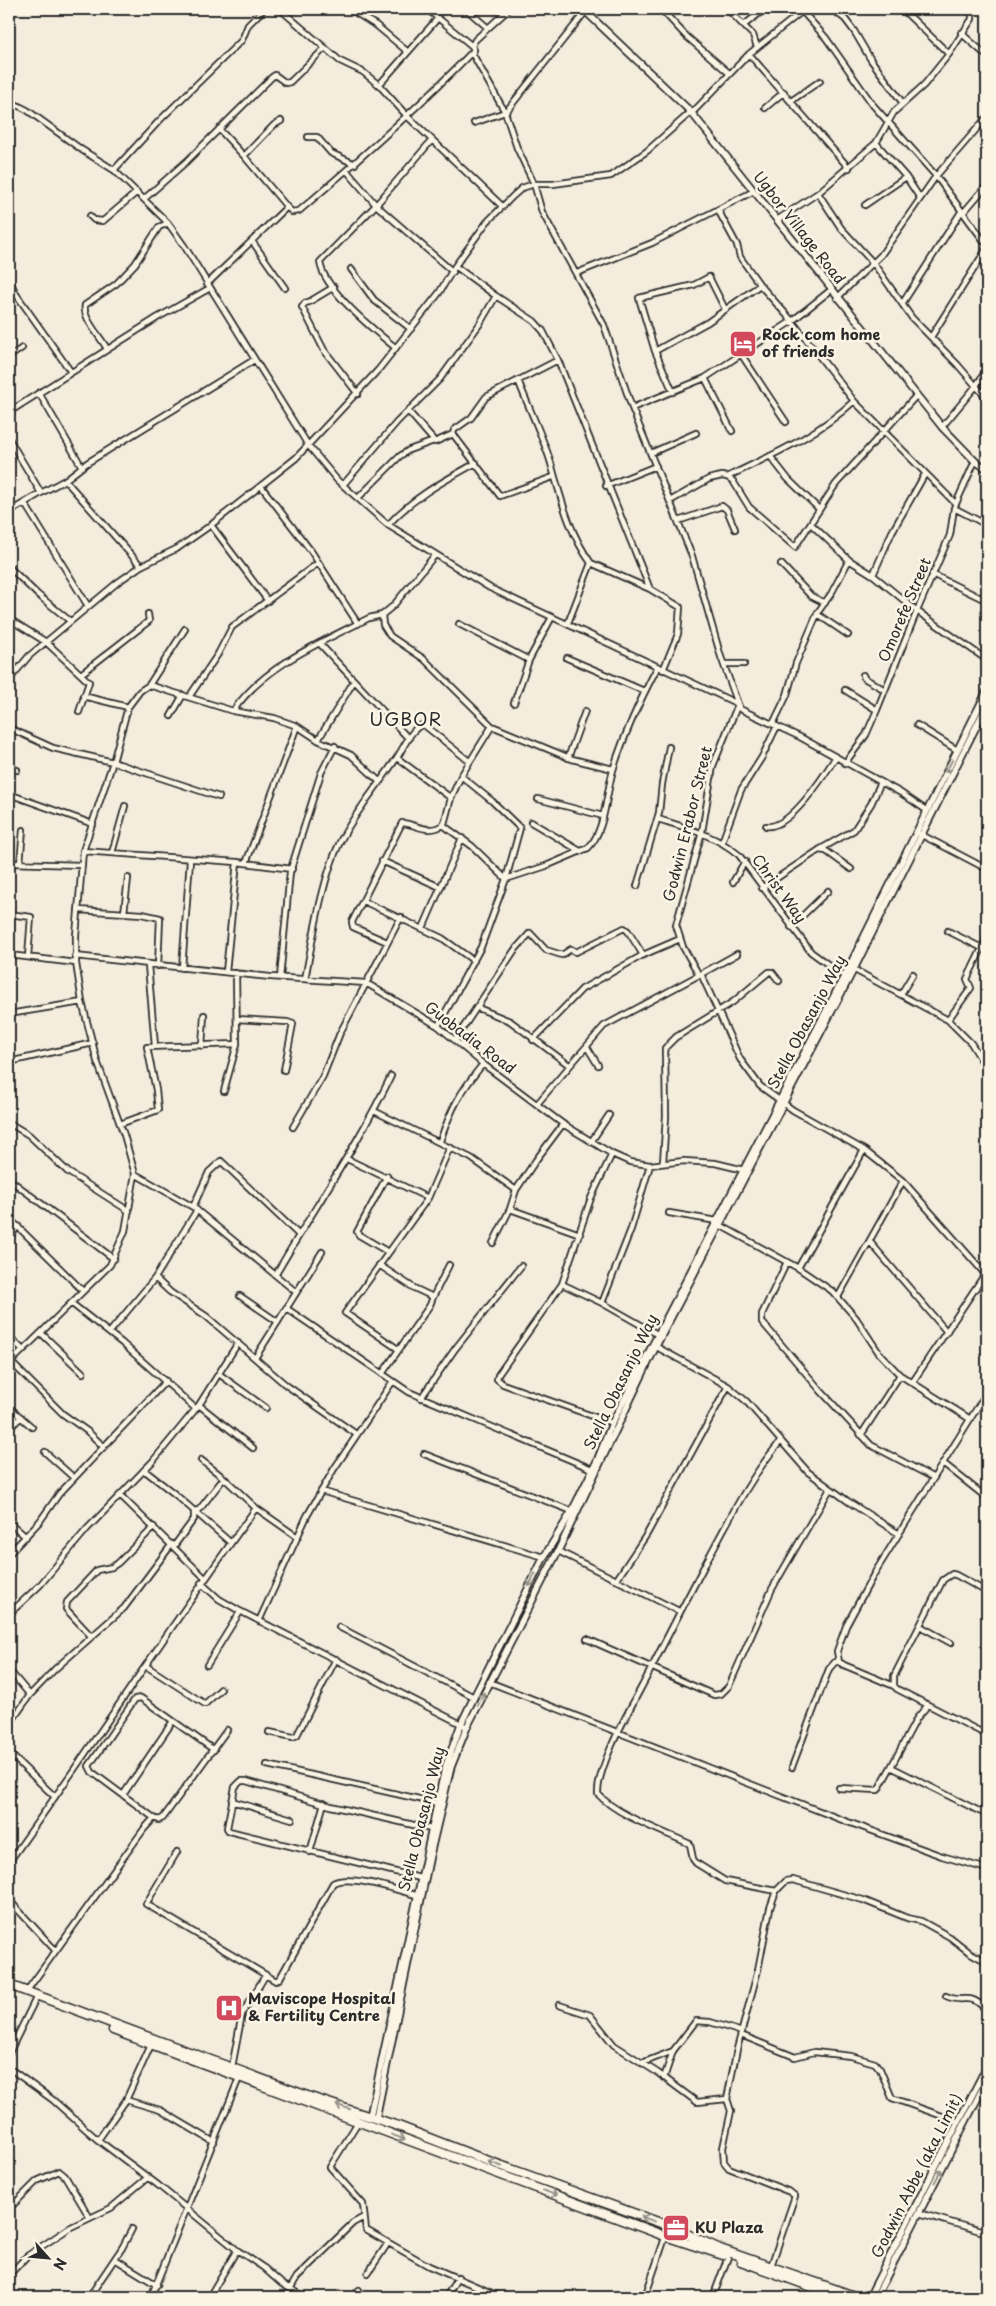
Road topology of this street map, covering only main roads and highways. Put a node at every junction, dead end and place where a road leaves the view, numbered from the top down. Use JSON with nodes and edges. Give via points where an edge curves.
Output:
{"nodes":[{"id":1,"x":9,"y":1987,"type":"edge"},
{"id":2,"x":36,"y":1997,"type":"junction"},
{"id":3,"x":839,"y":2297,"type":"edge"},
{"id":4,"x":857,"y":2297,"type":"edge"}],
"edges":[{"from":1,"to":2,"type":"highway"},
{"from":1,"to":2,"type":"highway"},
{"from":2,"to":3,"type":"highway","one_way":true,"via":[[239,2078]]},
{"from":4,"to":2,"type":"highway","one_way":true,"via":[[720,2249],[669,2226],[373,2117]]}]}
